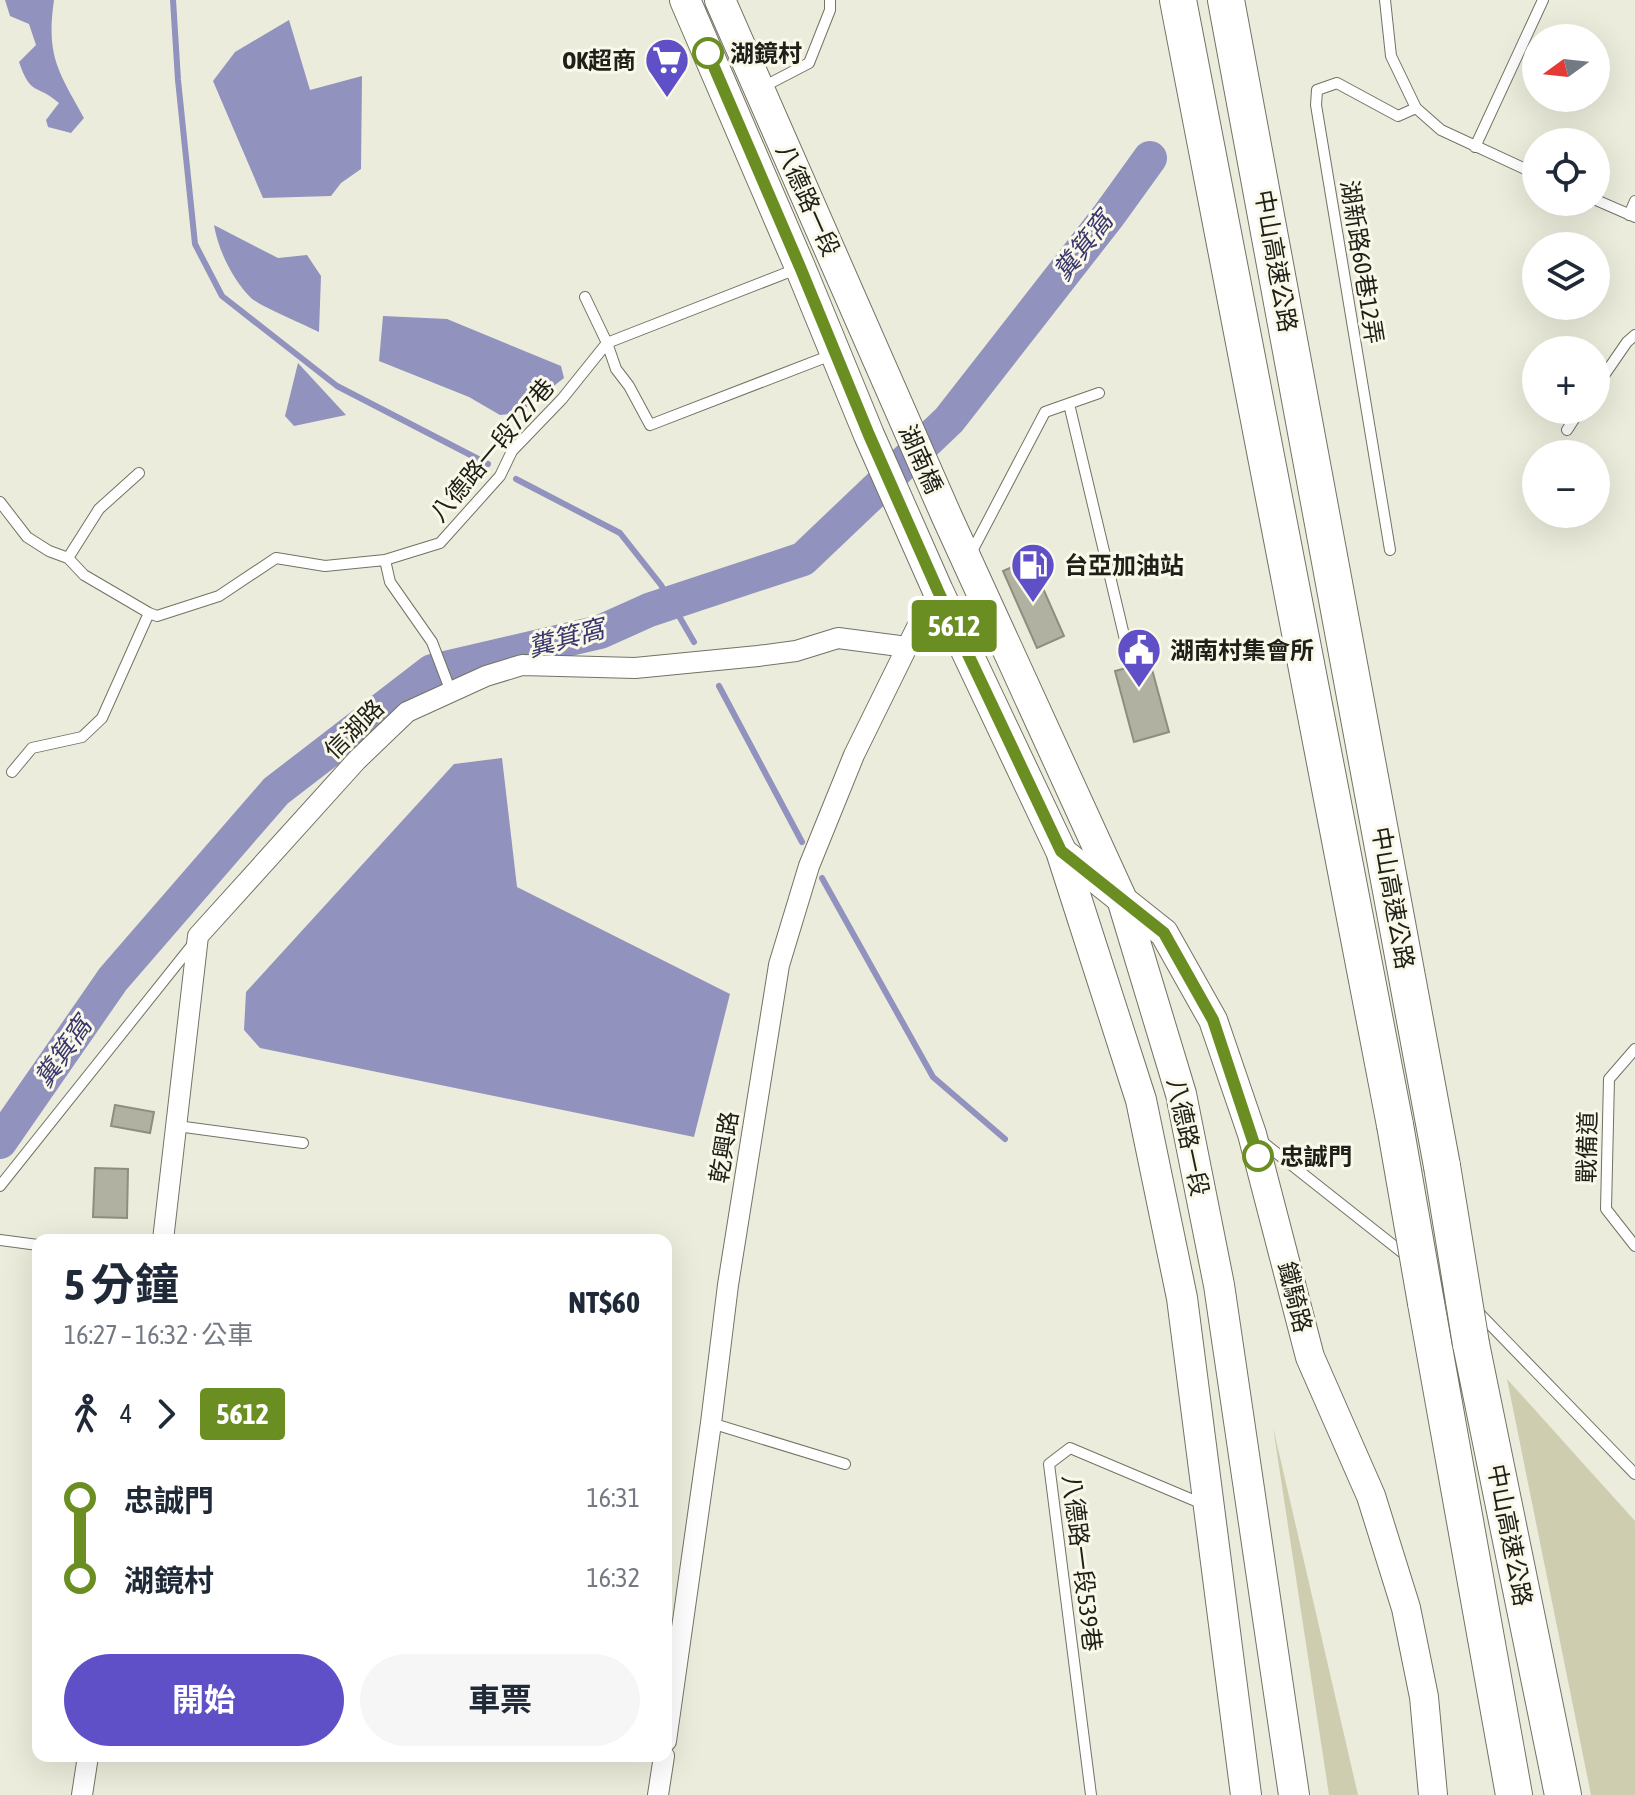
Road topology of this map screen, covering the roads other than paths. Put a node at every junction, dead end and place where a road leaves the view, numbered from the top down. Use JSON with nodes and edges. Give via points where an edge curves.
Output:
{"nodes":[{"id":1,"x":685,"y":0,"type":"edge"},
{"id":2,"x":720,"y":0,"type":"edge"},
{"id":3,"x":830,"y":0,"type":"edge"},
{"id":4,"x":1178,"y":0,"type":"edge"},
{"id":5,"x":1226,"y":0,"type":"edge"},
{"id":6,"x":1385,"y":0,"type":"edge"},
{"id":7,"x":1543,"y":0,"type":"edge"},
{"id":8,"x":759,"y":89,"type":"junction"},
{"id":9,"x":1416,"y":108,"type":"junction"},
{"id":10,"x":1475,"y":147,"type":"junction"},
{"id":11,"x":1522,"y":168,"type":"edge"},
{"id":12,"x":1635,"y":201,"type":"edge"},
{"id":13,"x":1610,"y":206,"type":"edge"},
{"id":14,"x":1632,"y":216,"type":"edge"},
{"id":15,"x":800,"y":267,"type":"junction"},
{"id":16,"x":585,"y":297,"type":"dead end"},
{"id":17,"x":1635,"y":335,"type":"edge"},
{"id":18,"x":607,"y":343,"type":"junction"},
{"id":19,"x":835,"y":353,"type":"junction"},
{"id":20,"x":1610,"y":367,"type":"edge"},
{"id":21,"x":1099,"y":393,"type":"dead end"},
{"id":22,"x":896,"y":400,"type":"joint"},
{"id":23,"x":1069,"y":404,"type":"junction"},
{"id":24,"x":1571,"y":424,"type":"edge"},
{"id":25,"x":1567,"y":430,"type":"dead end"},
{"id":26,"x":869,"y":435,"type":"joint"},
{"id":27,"x":139,"y":473,"type":"dead end"},
{"id":28,"x":0,"y":502,"type":"edge"},
{"id":29,"x":947,"y":517,"type":"joint"},
{"id":30,"x":918,"y":541,"type":"joint"},
{"id":31,"x":1390,"y":550,"type":"dead end"},
{"id":32,"x":68,"y":558,"type":"junction"},
{"id":33,"x":385,"y":560,"type":"junction"},
{"id":34,"x":967,"y":561,"type":"junction"},
{"id":35,"x":938,"y":591,"type":"junction"},
{"id":36,"x":149,"y":613,"type":"junction"},
{"id":37,"x":907,"y":647,"type":"junction"},
{"id":38,"x":1127,"y":648,"type":"dead end"},
{"id":39,"x":447,"y":684,"type":"junction"},
{"id":40,"x":12,"y":772,"type":"dead end"},
{"id":41,"x":1061,"y":851,"type":"junction"},
{"id":42,"x":1123,"y":902,"type":"junction"},
{"id":43,"x":198,"y":936,"type":"junction"},
{"id":44,"x":1635,"y":1049,"type":"edge"},
{"id":45,"x":177,"y":1126,"type":"junction"},
{"id":46,"x":1252,"y":1134,"type":"junction"},
{"id":47,"x":303,"y":1143,"type":"dead end"},
{"id":48,"x":0,"y":1186,"type":"edge"},
{"id":49,"x":164,"y":1234,"type":"edge"},
{"id":50,"x":0,"y":1240,"type":"edge"},
{"id":51,"x":32,"y":1244,"type":"edge"},
{"id":52,"x":1635,"y":1246,"type":"edge"},
{"id":53,"x":1437,"y":1291,"type":"junction"},
{"id":54,"x":711,"y":1423,"type":"junction"},
{"id":55,"x":845,"y":1464,"type":"dead end"},
{"id":56,"x":1635,"y":1474,"type":"edge"},
{"id":57,"x":1207,"y":1506,"type":"junction"},
{"id":58,"x":672,"y":1699,"type":"edge"},
{"id":59,"x":87,"y":1762,"type":"edge"},
{"id":60,"x":663,"y":1762,"type":"edge"},
{"id":61,"x":82,"y":1795,"type":"edge"},
{"id":62,"x":658,"y":1795,"type":"edge"},
{"id":63,"x":1091,"y":1795,"type":"edge"},
{"id":64,"x":1246,"y":1795,"type":"edge"},
{"id":65,"x":1294,"y":1795,"type":"edge"},
{"id":66,"x":1433,"y":1795,"type":"edge"},
{"id":67,"x":1514,"y":1795,"type":"edge"},
{"id":68,"x":1563,"y":1795,"type":"edge"}],
"edges":[{"from":1,"to":15,"type":"main road","name":"八德路一段"},
{"from":2,"to":8,"type":"main road","name":"八德路一段"},
{"from":3,"to":8,"type":"lane","via":[[809,63]]},
{"from":4,"to":53,"type":"highway","name":"中山高速公路","bridge":true,"via":[[1395,1125]]},
{"from":5,"to":68,"type":"highway","name":"中山高速公路","bridge":true,"via":[[1471,1344]]},
{"from":6,"to":9,"type":"lane","via":[[1391,56]]},
{"from":7,"to":10,"type":"lane"},
{"from":8,"to":22,"type":"main road","name":"八德路一段"},
{"from":9,"to":10,"type":"lane","via":[[1441,130]]},
{"from":9,"to":31,"type":"lane","name":"湖新路60巷12弄","via":[[1398,116],[1337,83],[1317,90]]},
{"from":10,"to":11,"type":"lane"},
{"from":12,"to":14,"type":"lane"},
{"from":13,"to":14,"type":"lane"},
{"from":15,"to":18,"type":"lane","name":"八德路一段727巷"},
{"from":15,"to":19,"type":"main road","name":"八德路一段"},
{"from":16,"to":18,"type":"lane"},
{"from":17,"to":20,"type":"lane"},
{"from":18,"to":19,"type":"lane","via":[[616,369],[650,425]]},
{"from":18,"to":33,"type":"lane","name":"八德路一段727巷","via":[[440,543]]},
{"from":19,"to":26,"type":"main road","name":"八德路一段"},
{"from":21,"to":23,"type":"lane"},
{"from":22,"to":29,"type":"main road","name":"湖南橋"},
{"from":23,"to":34,"type":"lane","via":[[1045,412]]},
{"from":23,"to":38,"type":"lane"},
{"from":24,"to":25,"type":"lane"},
{"from":26,"to":30,"type":"main road","name":"湖南橋"},
{"from":27,"to":32,"type":"lane","via":[[99,509]]},
{"from":28,"to":32,"type":"lane","via":[[27,537]]},
{"from":29,"to":34,"type":"main road","name":"八德路一段"},
{"from":30,"to":35,"type":"main road","name":"八德路一段"},
{"from":32,"to":36,"type":"lane","via":[[84,575]]},
{"from":33,"to":36,"type":"lane","name":"八德路一段727巷","via":[[325,566],[276,558],[219,596],[157,616]]},
{"from":33,"to":39,"type":"lane","via":[[390,582],[432,642]]},
{"from":34,"to":42,"type":"main road","name":"八德路一段"},
{"from":35,"to":37,"type":"street","name":"乾興路"},
{"from":35,"to":41,"type":"main road","name":"八德路一段"},
{"from":36,"to":40,"type":"lane","via":[[102,718],[82,737],[32,748]]},
{"from":37,"to":39,"type":"street","name":"信湖路","via":[[838,638],[771,655],[635,668],[522,665]]},
{"from":37,"to":54,"type":"street","name":"乾興路","via":[[854,755],[809,866],[779,965]]},
{"from":39,"to":43,"type":"street","name":"信湖路","via":[[407,712],[357,760]]},
{"from":41,"to":42,"type":"main road","name":"鐵騎路"},
{"from":41,"to":57,"type":"main road","name":"八德路一段","via":[[1141,1100],[1182,1298]]},
{"from":42,"to":46,"type":"main road","name":"鐵騎路","via":[[1164,933],[1213,1020]]},
{"from":42,"to":65,"type":"main road","name":"八德路一段","via":[[1181,1094],[1219,1285]]},
{"from":43,"to":45,"type":"street"},
{"from":43,"to":48,"type":"lane"},
{"from":44,"to":52,"type":"lane","name":"戰備道","via":[[1609,1079],[1606,1209]]},
{"from":45,"to":47,"type":"lane"},
{"from":45,"to":49,"type":"street"},
{"from":46,"to":53,"type":"lane"},
{"from":46,"to":66,"type":"main road","name":"鐵騎路","via":[[1310,1357],[1371,1496],[1406,1608],[1424,1697]]},
{"from":50,"to":51,"type":"lane"},
{"from":53,"to":56,"type":"lane","via":[[1479,1313]]},
{"from":53,"to":67,"type":"highway","name":"中山高速公路"},
{"from":54,"to":55,"type":"lane"},
{"from":54,"to":58,"type":"street","name":"乾興路"},
{"from":57,"to":63,"type":"lane","name":"八德路一段539巷","via":[[1070,1448],[1049,1464]]},
{"from":57,"to":64,"type":"main road","name":"八德路一段"},
{"from":59,"to":61,"type":"street"},
{"from":60,"to":62,"type":"street"}]}
